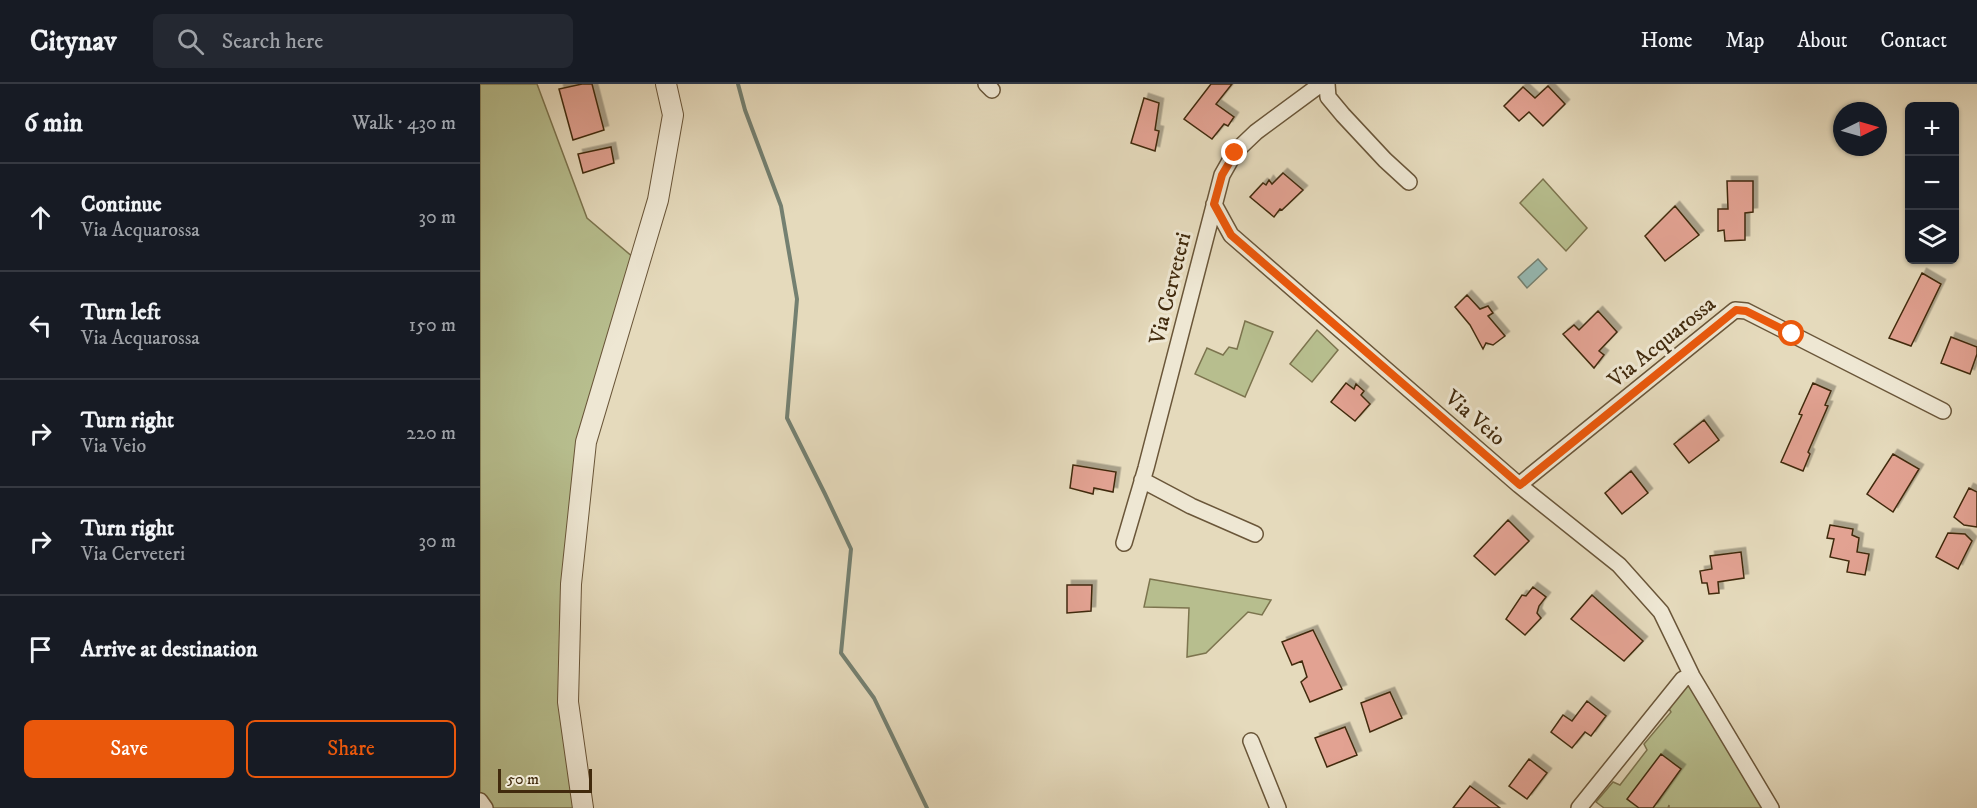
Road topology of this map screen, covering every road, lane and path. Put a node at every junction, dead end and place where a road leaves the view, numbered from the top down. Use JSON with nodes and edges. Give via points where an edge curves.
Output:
{"nodes":[{"id":1,"x":666,"y":84,"type":"edge"},
{"id":2,"x":1321,"y":84,"type":"edge"},
{"id":3,"x":1327,"y":84,"type":"edge"},
{"id":4,"x":1409,"y":182,"type":"dead end"},
{"id":5,"x":1214,"y":204,"type":"junction"},
{"id":6,"x":1943,"y":411,"type":"dead end"},
{"id":7,"x":1142,"y":480,"type":"junction"},
{"id":8,"x":1520,"y":485,"type":"junction"},
{"id":9,"x":1255,"y":534,"type":"dead end"},
{"id":10,"x":1124,"y":543,"type":"dead end"},
{"id":11,"x":1692,"y":676,"type":"junction"},
{"id":12,"x":1251,"y":741,"type":"dead end"},
{"id":13,"x":480,"y":801,"type":"edge"},
{"id":14,"x":485,"y":808,"type":"edge"},
{"id":15,"x":583,"y":808,"type":"edge"},
{"id":16,"x":1278,"y":808,"type":"edge"},
{"id":17,"x":1580,"y":808,"type":"edge"},
{"id":18,"x":1771,"y":808,"type":"edge"}],
"edges":[{"from":1,"to":15,"type":"street","via":[[673,115],[658,200],[586,442],[571,584],[568,702]]},
{"from":2,"to":5,"type":"street","name":"Via Cerveteri","via":[[1256,132],[1235,153],[1222,175]]},
{"from":3,"to":4,"type":"street","via":[[1328,97],[1343,115]]},
{"from":5,"to":7,"type":"street","name":"Via Cerveteri"},
{"from":5,"to":8,"type":"street","name":"Via Veio","via":[[1231,235]]},
{"from":6,"to":8,"type":"street","name":"Via Acquarossa","via":[[1746,311],[1736,310]]},
{"from":7,"to":9,"type":"street"},
{"from":7,"to":10,"type":"street","name":"Via Cerveteri"},
{"from":8,"to":11,"type":"street","name":"Via Veio","via":[[1619,565],[1661,612]]},
{"from":11,"to":17,"type":"street","via":[[1683,679]]},
{"from":11,"to":18,"type":"street","name":"Via Veio"},
{"from":12,"to":16,"type":"street"},
{"from":13,"to":14,"type":"street"}]}
